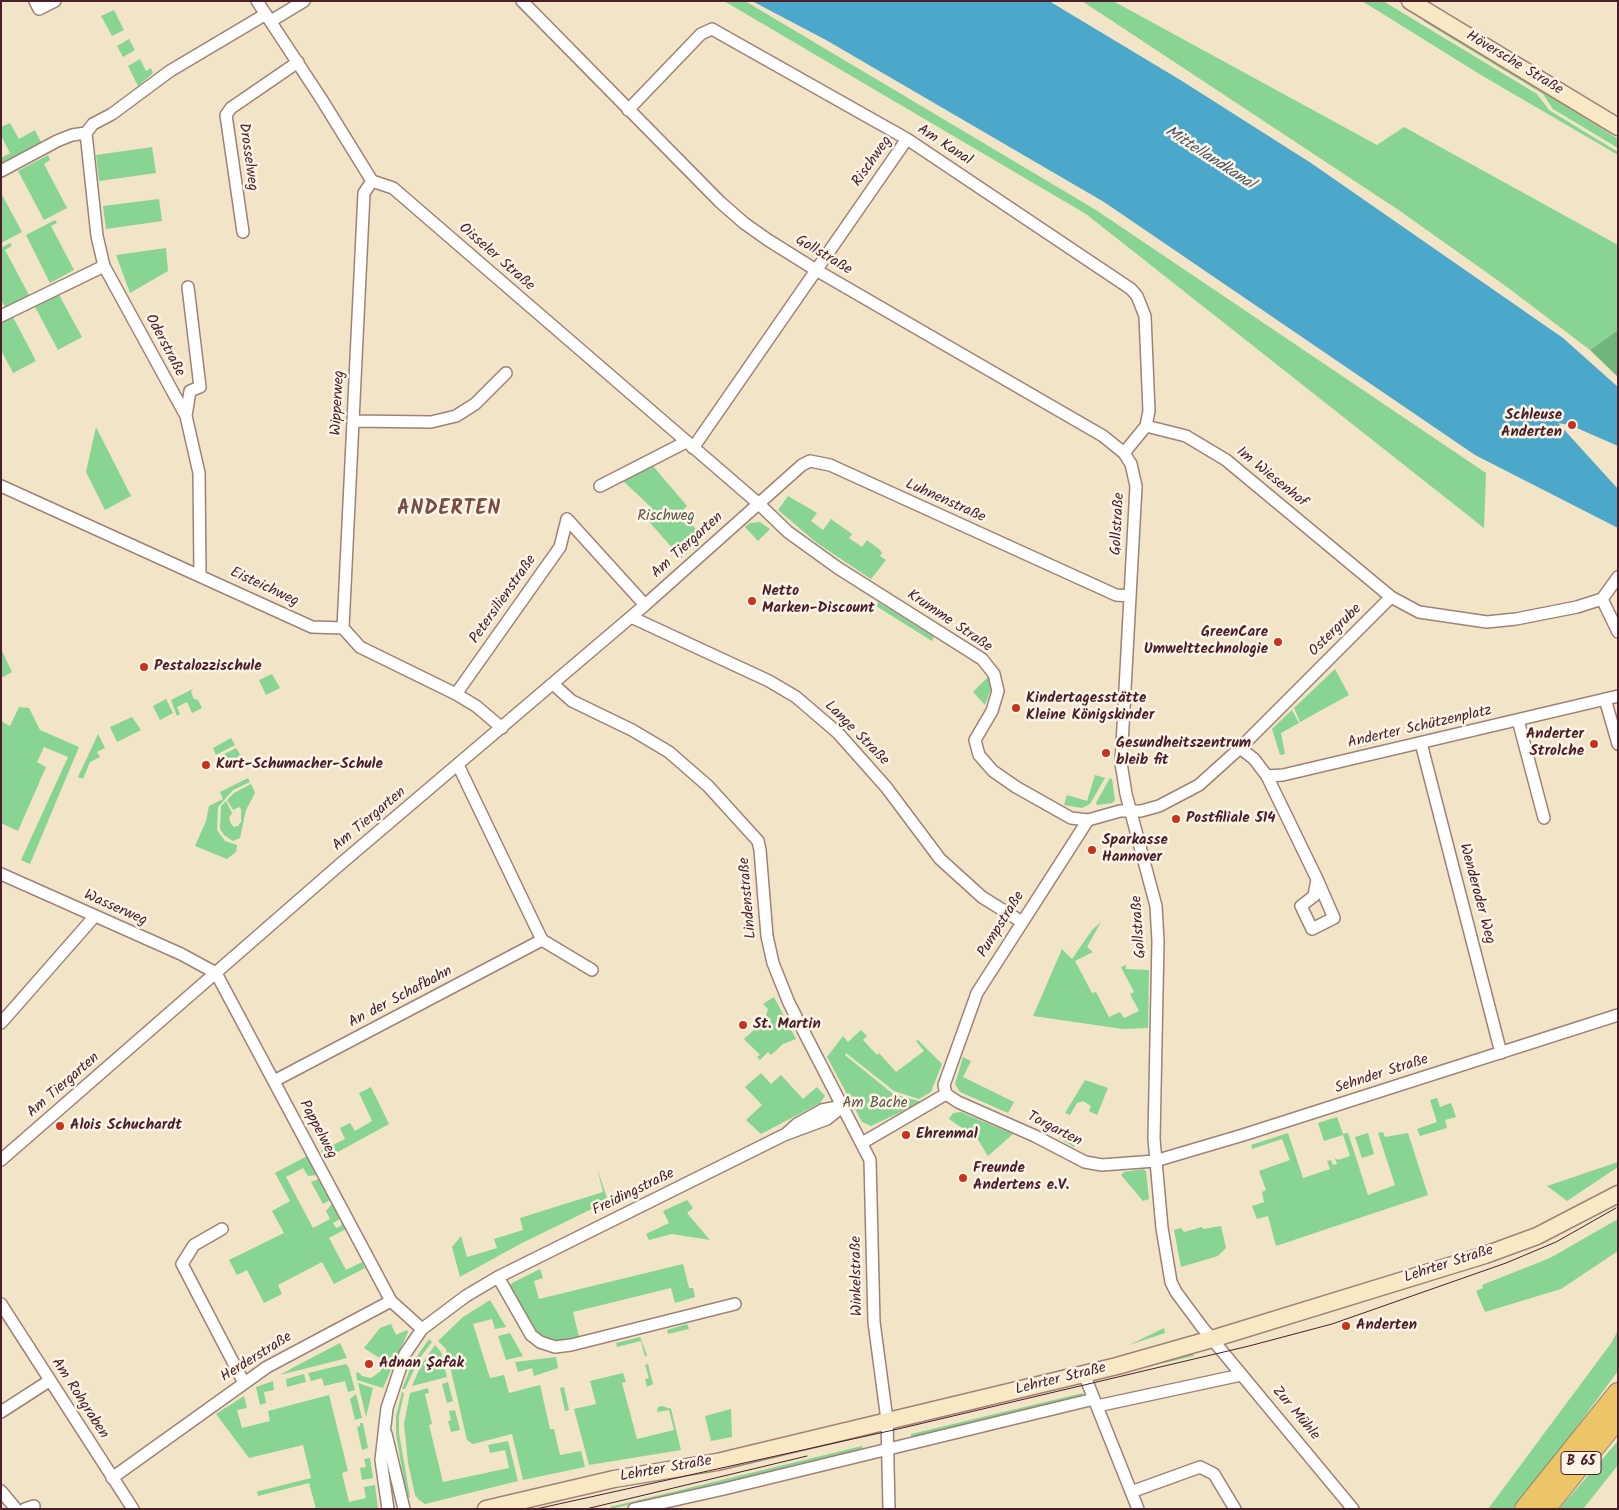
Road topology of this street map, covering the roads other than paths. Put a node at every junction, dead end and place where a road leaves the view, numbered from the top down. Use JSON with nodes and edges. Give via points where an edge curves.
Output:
{"nodes":[{"id":1,"x":35,"y":1,"type":"edge"},
{"id":2,"x":55,"y":1,"type":"edge"},
{"id":3,"x":258,"y":1,"type":"edge"},
{"id":4,"x":304,"y":1,"type":"edge"},
{"id":5,"x":522,"y":1,"type":"edge"},
{"id":6,"x":1410,"y":1,"type":"edge"},
{"id":7,"x":268,"y":17,"type":"junction"},
{"id":8,"x":298,"y":62,"type":"junction"},
{"id":9,"x":628,"y":110,"type":"junction"},
{"id":10,"x":1618,"y":127,"type":"edge"},
{"id":11,"x":86,"y":134,"type":"junction"},
{"id":12,"x":907,"y":139,"type":"junction"},
{"id":13,"x":1,"y":171,"type":"edge"},
{"id":14,"x":372,"y":181,"type":"junction"},
{"id":15,"x":243,"y":232,"type":"dead end"},
{"id":16,"x":104,"y":266,"type":"junction"},
{"id":17,"x":816,"y":270,"type":"junction"},
{"id":18,"x":188,"y":287,"type":"dead end"},
{"id":19,"x":1,"y":316,"type":"edge"},
{"id":20,"x":506,"y":373,"type":"dead end"},
{"id":21,"x":186,"y":416,"type":"junction"},
{"id":22,"x":353,"y":422,"type":"junction"},
{"id":23,"x":1146,"y":426,"type":"junction"},
{"id":24,"x":690,"y":445,"type":"junction"},
{"id":25,"x":1124,"y":453,"type":"junction"},
{"id":26,"x":1,"y":486,"type":"edge"},
{"id":27,"x":600,"y":486,"type":"dead end"},
{"id":28,"x":759,"y":504,"type":"junction"},
{"id":29,"x":200,"y":575,"type":"junction"},
{"id":30,"x":1615,"y":581,"type":"edge"},
{"id":31,"x":1130,"y":596,"type":"junction"},
{"id":32,"x":1391,"y":597,"type":"junction"},
{"id":33,"x":1602,"y":599,"type":"junction"},
{"id":34,"x":645,"y":605,"type":"junction"},
{"id":35,"x":631,"y":617,"type":"junction"},
{"id":36,"x":343,"y":628,"type":"junction"},
{"id":37,"x":1618,"y":632,"type":"edge"},
{"id":38,"x":553,"y":684,"type":"junction"},
{"id":39,"x":456,"y":694,"type":"junction"},
{"id":40,"x":1618,"y":696,"type":"edge"},
{"id":41,"x":1605,"y":700,"type":"junction"},
{"id":42,"x":1518,"y":720,"type":"junction"},
{"id":43,"x":502,"y":728,"type":"junction"},
{"id":44,"x":1421,"y":743,"type":"junction"},
{"id":45,"x":1618,"y":744,"type":"edge"},
{"id":46,"x":1240,"y":748,"type":"junction"},
{"id":47,"x":458,"y":765,"type":"junction"},
{"id":48,"x":1267,"y":776,"type":"junction"},
{"id":49,"x":1130,"y":810,"type":"junction"},
{"id":50,"x":1544,"y":818,"type":"dead end"},
{"id":51,"x":1088,"y":820,"type":"junction"},
{"id":52,"x":1,"y":874,"type":"edge"},
{"id":53,"x":1317,"y":879,"type":"dead end"},
{"id":54,"x":94,"y":917,"type":"junction"},
{"id":55,"x":1022,"y":922,"type":"junction"},
{"id":56,"x":542,"y":940,"type":"junction"},
{"id":57,"x":592,"y":970,"type":"dead end"},
{"id":58,"x":216,"y":973,"type":"junction"},
{"id":59,"x":1618,"y":1015,"type":"edge"},
{"id":60,"x":1,"y":1023,"type":"edge"},
{"id":61,"x":1501,"y":1053,"type":"junction"},
{"id":62,"x":274,"y":1081,"type":"junction"},
{"id":63,"x":946,"y":1094,"type":"junction"},
{"id":64,"x":843,"y":1106,"type":"junction"},
{"id":65,"x":859,"y":1138,"type":"junction"},
{"id":66,"x":1,"y":1160,"type":"edge"},
{"id":67,"x":1155,"y":1161,"type":"junction"},
{"id":68,"x":1618,"y":1194,"type":"edge"},
{"id":69,"x":222,"y":1229,"type":"dead end"},
{"id":70,"x":498,"y":1277,"type":"junction"},
{"id":71,"x":390,"y":1301,"type":"junction"},
{"id":72,"x":1,"y":1304,"type":"edge"},
{"id":73,"x":735,"y":1304,"type":"dead end"},
{"id":74,"x":422,"y":1329,"type":"junction"},
{"id":75,"x":1212,"y":1339,"type":"junction"},
{"id":76,"x":1084,"y":1374,"type":"junction"},
{"id":77,"x":1241,"y":1375,"type":"junction"},
{"id":78,"x":50,"y":1381,"type":"junction"},
{"id":79,"x":244,"y":1383,"type":"junction"},
{"id":80,"x":1618,"y":1393,"type":"edge"},
{"id":81,"x":1096,"y":1402,"type":"junction"},
{"id":82,"x":1,"y":1412,"type":"edge"},
{"id":83,"x":1618,"y":1418,"type":"edge"},
{"id":84,"x":887,"y":1420,"type":"junction"},
{"id":85,"x":385,"y":1429,"type":"junction"},
{"id":86,"x":888,"y":1448,"type":"junction"},
{"id":87,"x":112,"y":1478,"type":"junction"},
{"id":88,"x":1,"y":1491,"type":"edge"},
{"id":89,"x":1131,"y":1492,"type":"junction"},
{"id":90,"x":16,"y":1509,"type":"edge"},
{"id":91,"x":133,"y":1509,"type":"edge"},
{"id":92,"x":388,"y":1509,"type":"edge"},
{"id":93,"x":404,"y":1509,"type":"edge"},
{"id":94,"x":486,"y":1509,"type":"edge"},
{"id":95,"x":634,"y":1509,"type":"edge"},
{"id":96,"x":889,"y":1509,"type":"edge"},
{"id":97,"x":1138,"y":1509,"type":"edge"},
{"id":98,"x":1235,"y":1509,"type":"edge"},
{"id":99,"x":1353,"y":1509,"type":"edge"},
{"id":100,"x":1525,"y":1509,"type":"edge"},
{"id":101,"x":1545,"y":1509,"type":"edge"}],
"edges":[{"from":1,"to":2,"type":"street","via":[[39,9]]},
{"from":3,"to":7,"type":"street"},
{"from":4,"to":7,"type":"street"},
{"from":5,"to":9,"type":"street","name":"Gollstraße"},
{"from":6,"to":10,"type":"main road","name":"Höversche Straße"},
{"from":7,"to":8,"type":"street"},
{"from":7,"to":11,"type":"street","via":[[170,71],[112,114],[93,124]]},
{"from":8,"to":14,"type":"street"},
{"from":8,"to":15,"type":"street","name":"Drosselweg","via":[[231,108],[226,115]]},
{"from":9,"to":12,"type":"street","name":"Am Kanal","via":[[701,34],[712,29]]},
{"from":9,"to":17,"type":"street","name":"Gollstraße","via":[[744,223]]},
{"from":11,"to":13,"type":"street","via":[[57,141]]},
{"from":11,"to":16,"type":"street","name":"Oderstraße","via":[[97,236]]},
{"from":12,"to":17,"type":"street","name":"Rischweg"},
{"from":12,"to":23,"type":"street","name":"Am Kanal","via":[[1137,296],[1144,316],[1149,411]]},
{"from":14,"to":22,"type":"street","name":"Wipperweg","via":[[364,193]]},
{"from":14,"to":24,"type":"street","name":"Oisseler Straße","via":[[393,188]]},
{"from":16,"to":19,"type":"street"},
{"from":16,"to":21,"type":"street","name":"Oderstraße"},
{"from":17,"to":24,"type":"street","name":"Rischweg"},
{"from":17,"to":25,"type":"street","name":"Gollstraße","via":[[1104,436]]},
{"from":18,"to":21,"type":"street","via":[[200,387],[190,390]]},
{"from":20,"to":22,"type":"street","via":[[475,404],[456,416],[431,422]]},
{"from":21,"to":29,"type":"street","name":"Oderstraße","via":[[199,473]]},
{"from":22,"to":36,"type":"street","name":"Wipperweg"},
{"from":23,"to":25,"type":"street"},
{"from":23,"to":32,"type":"street","name":"Im Wiesenhof","via":[[1186,436],[1226,460]]},
{"from":24,"to":27,"type":"street","name":"Rischweg"},
{"from":24,"to":28,"type":"street","name":"Oisseler Straße"},
{"from":25,"to":31,"type":"street","name":"Gollstraße","via":[[1131,464],[1136,486]]},
{"from":26,"to":29,"type":"street","name":"Eisteichweg"},
{"from":28,"to":31,"type":"street","name":"Luhnenstraße","via":[[802,465],[820,462],[1116,596]]},
{"from":28,"to":34,"type":"street","name":"Am Tiergarten"},
{"from":28,"to":51,"type":"street","name":"Krumme Straße","via":[[788,532],[838,568],[982,659],[994,674],[998,691],[976,740],[979,755],[993,771],[1028,795],[1072,818]]},
{"from":29,"to":36,"type":"street","name":"Eisteichweg","via":[[312,627]]},
{"from":30,"to":33,"type":"street"},
{"from":31,"to":49,"type":"street","name":"Gollstraße","via":[[1121,749]]},
{"from":32,"to":33,"type":"street","via":[[1419,612],[1487,622],[1577,607]]},
{"from":32,"to":46,"type":"street","name":"Ostergrube"},
{"from":33,"to":37,"type":"street"},
{"from":34,"to":35,"type":"street","name":"Am Tiergarten"},
{"from":34,"to":39,"type":"street","name":"Petersilienstraße","via":[[567,519],[560,547]]},
{"from":35,"to":38,"type":"street","name":"Am Tiergarten"},
{"from":35,"to":55,"type":"street","name":"Lange Straße","via":[[769,681],[796,697],[838,733],[874,773],[940,859],[982,897]]},
{"from":36,"to":39,"type":"street","via":[[360,647]]},
{"from":38,"to":43,"type":"street","name":"Am Tiergarten"},
{"from":38,"to":64,"type":"street","name":"Lindenstraße","via":[[572,701],[632,730],[692,770],[758,841],[767,936],[773,962],[786,996]]},
{"from":39,"to":43,"type":"street"},
{"from":40,"to":41,"type":"street","name":"Anderter Schützenplatz"},
{"from":41,"to":42,"type":"street","name":"Anderter Schützenplatz"},
{"from":41,"to":45,"type":"street"},
{"from":42,"to":44,"type":"street","name":"Anderter Schützenplatz"},
{"from":42,"to":50,"type":"street"},
{"from":43,"to":47,"type":"street","name":"Am Tiergarten"},
{"from":44,"to":48,"type":"street","name":"Anderter Schützenplatz"},
{"from":44,"to":61,"type":"street","name":"Wenderoder Weg"},
{"from":46,"to":48,"type":"street"},
{"from":46,"to":49,"type":"street","name":"Ostergrube","via":[[1212,775],[1184,794],[1158,806]]},
{"from":47,"to":56,"type":"street"},
{"from":47,"to":58,"type":"street","name":"Am Tiergarten"},
{"from":48,"to":53,"type":"street"},
{"from":49,"to":51,"type":"street"},
{"from":49,"to":67,"type":"street","name":"Gollstraße","via":[[1156,906]]},
{"from":51,"to":55,"type":"street","name":"Pumpstraße"},
{"from":52,"to":54,"type":"street","name":"Wasserweg"},
{"from":54,"to":58,"type":"street","name":"Wasserweg"},
{"from":54,"to":60,"type":"street"},
{"from":55,"to":63,"type":"street","name":"Pumpstraße","via":[[977,994],[944,1085]]},
{"from":56,"to":57,"type":"street"},
{"from":56,"to":62,"type":"street","name":"An der Schafbahn"},
{"from":58,"to":62,"type":"street","name":"Pappelweg"},
{"from":58,"to":66,"type":"street","name":"Am Tiergarten"},
{"from":59,"to":61,"type":"street","name":"Sehnder Straße"},
{"from":61,"to":67,"type":"street","name":"Sehnder Straße"},
{"from":62,"to":71,"type":"street","name":"Pappelweg"},
{"from":63,"to":65,"type":"street"},
{"from":63,"to":67,"type":"street","name":"Torgarten","via":[[1085,1162],[1102,1165]]},
{"from":64,"to":65,"type":"street","name":"Lindenstraße"},
{"from":64,"to":70,"type":"street","name":"Freidingstraße","via":[[822,1110],[796,1124],[784,1135]]},
{"from":65,"to":84,"type":"street","name":"Winkelstraße","via":[[870,1160],[874,1322]]},
{"from":67,"to":75,"type":"street","name":"Gollstraße","via":[[1171,1282],[1185,1306]]},
{"from":68,"to":75,"type":"main road","name":"Lehrter Straße","via":[[1537,1236],[1485,1255]]},
{"from":69,"to":79,"type":"street","via":[[194,1245],[182,1264]]},
{"from":70,"to":73,"type":"street","via":[[531,1335],[555,1347]]},
{"from":70,"to":74,"type":"street","name":"Freidingstraße"},
{"from":71,"to":74,"type":"street"},
{"from":71,"to":79,"type":"street","name":"Herderstraße","via":[[299,1349]]},
{"from":72,"to":78,"type":"street","name":"Am Rohgraben"},
{"from":74,"to":85,"type":"street","name":"Freidingstraße","via":[[402,1361],[386,1408]]},
{"from":75,"to":76,"type":"main road","name":"Lehrter Straße"},
{"from":75,"to":77,"type":"street","name":"Zur Mühle"},
{"from":76,"to":81,"type":"street"},
{"from":76,"to":84,"type":"main road","name":"Lehrter Straße"},
{"from":77,"to":81,"type":"street","name":"Lehrter Straße"},
{"from":77,"to":99,"type":"street","name":"Zur Mühle"},
{"from":78,"to":82,"type":"street"},
{"from":78,"to":87,"type":"street","name":"Am Rohgraben"},
{"from":79,"to":87,"type":"street","name":"Herderstraße"},
{"from":80,"to":100,"type":"highway","number":"B 65"},
{"from":81,"to":86,"type":"street","name":"Lehrter Straße"},
{"from":81,"to":89,"type":"street"},
{"from":83,"to":101,"type":"highway","number":"B 65"},
{"from":84,"to":86,"type":"street","name":"Winkelstraße"},
{"from":84,"to":94,"type":"main road","name":"Lehrter Straße","via":[[717,1462],[614,1479]]},
{"from":85,"to":92,"type":"street","name":"Freidingstraße","via":[[381,1460]]},
{"from":85,"to":93,"type":"street","name":"Freidingstraße"},
{"from":86,"to":95,"type":"street","name":"Lehrter Straße"},
{"from":86,"to":96,"type":"street","name":"Winkelstraße"},
{"from":87,"to":91,"type":"street","name":"Am Rohgraben"},
{"from":88,"to":90,"type":"street"},
{"from":89,"to":97,"type":"street"},
{"from":89,"to":98,"type":"street","via":[[1200,1467],[1214,1474]]}]}
